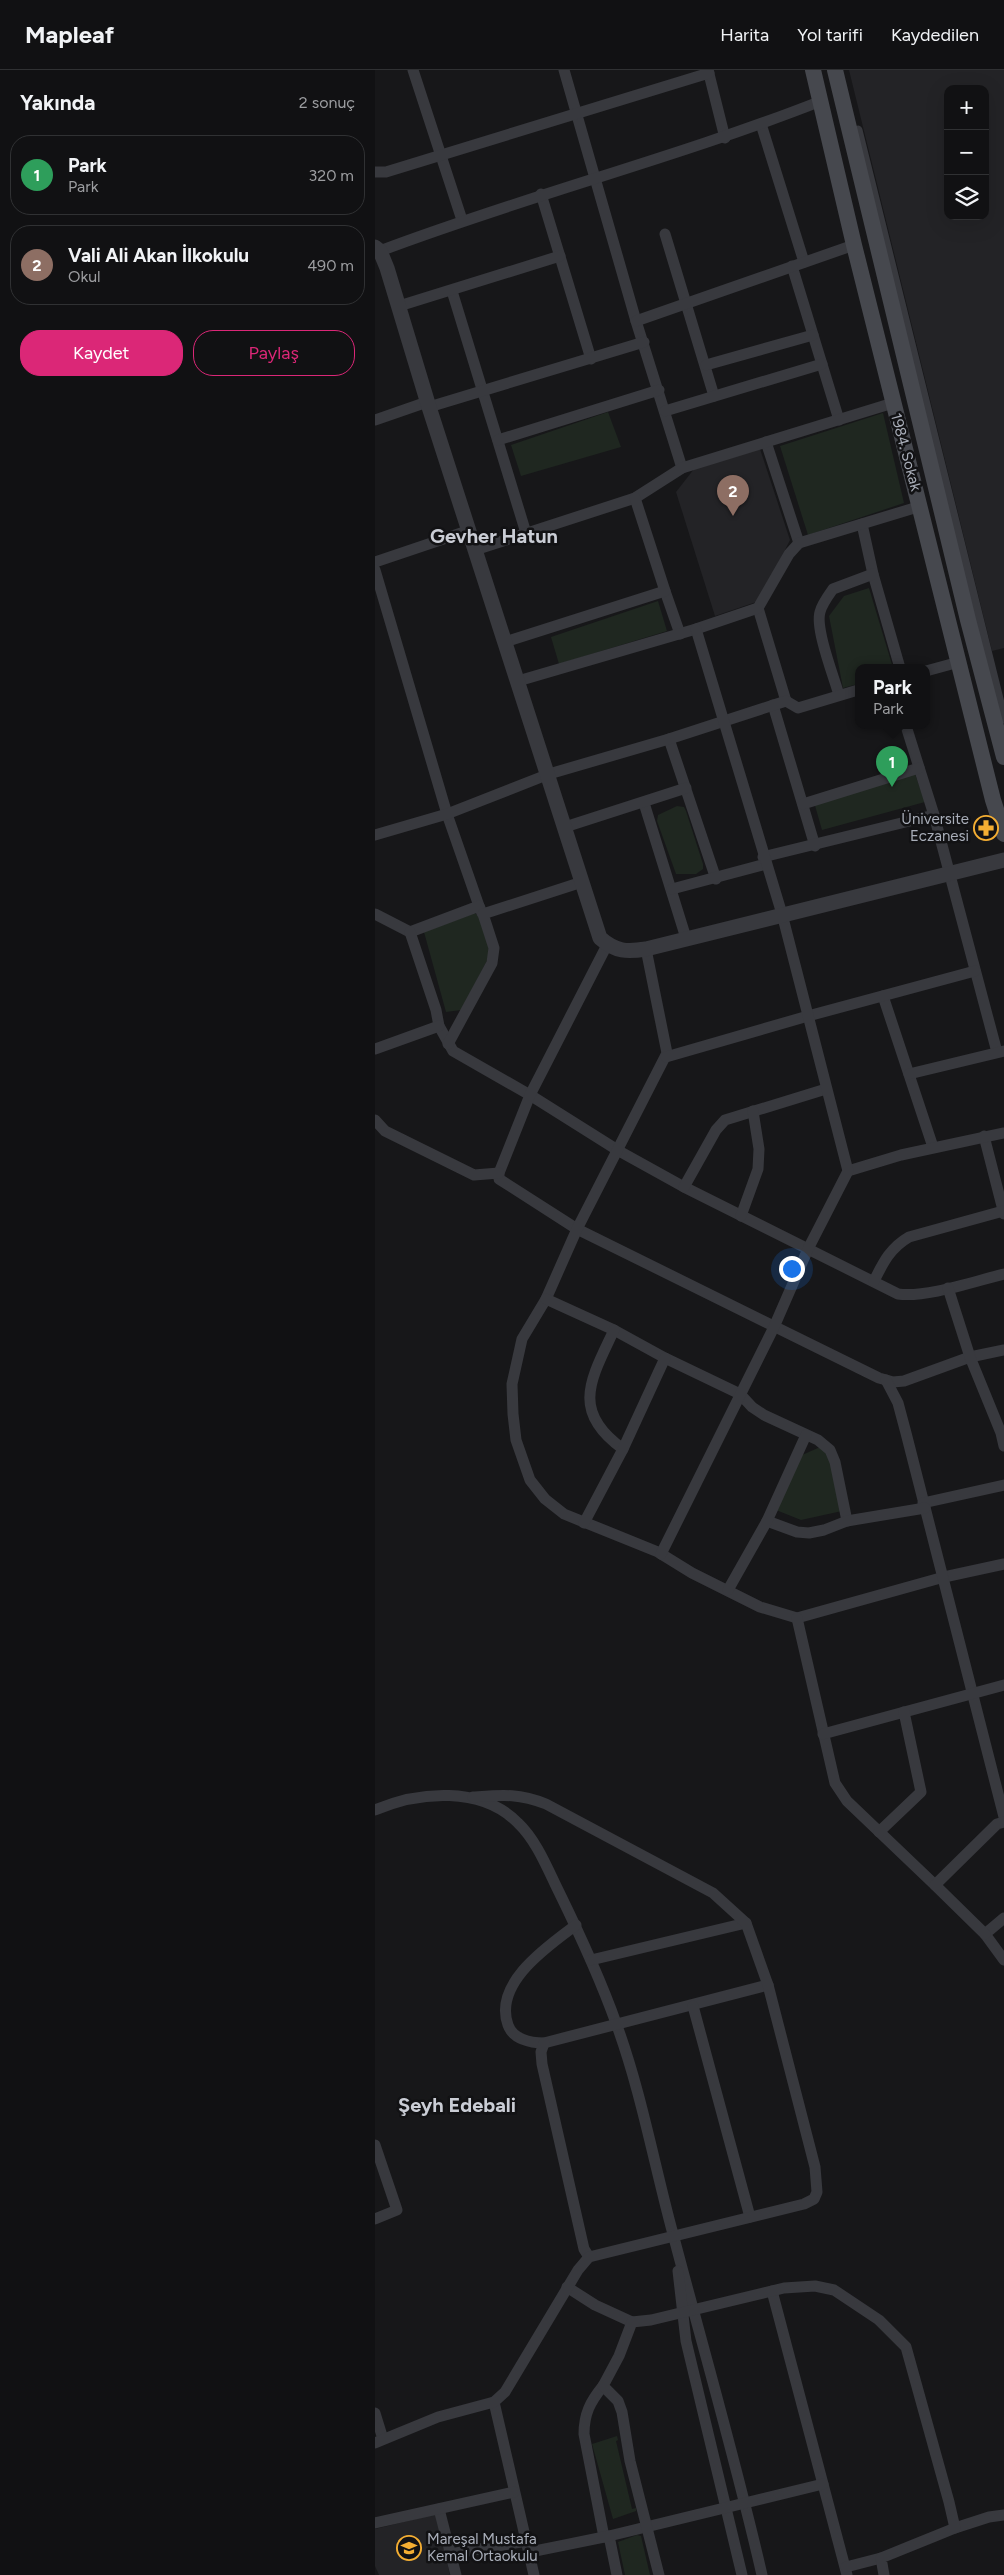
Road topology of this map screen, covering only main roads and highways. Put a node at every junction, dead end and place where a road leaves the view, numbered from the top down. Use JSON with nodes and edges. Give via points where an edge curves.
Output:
{"nodes":[{"id":1,"x":813,"y":70,"type":"edge"},
{"id":2,"x":840,"y":74,"type":"edge"},
{"id":3,"x":1004,"y":757,"type":"edge"},
{"id":4,"x":1004,"y":834,"type":"edge"}],
"edges":[{"from":1,"to":4,"type":"main road","name":"1984. Sokak","via":[[853,244]]},
{"from":2,"to":3,"type":"main road","via":[[966,610]]}]}
